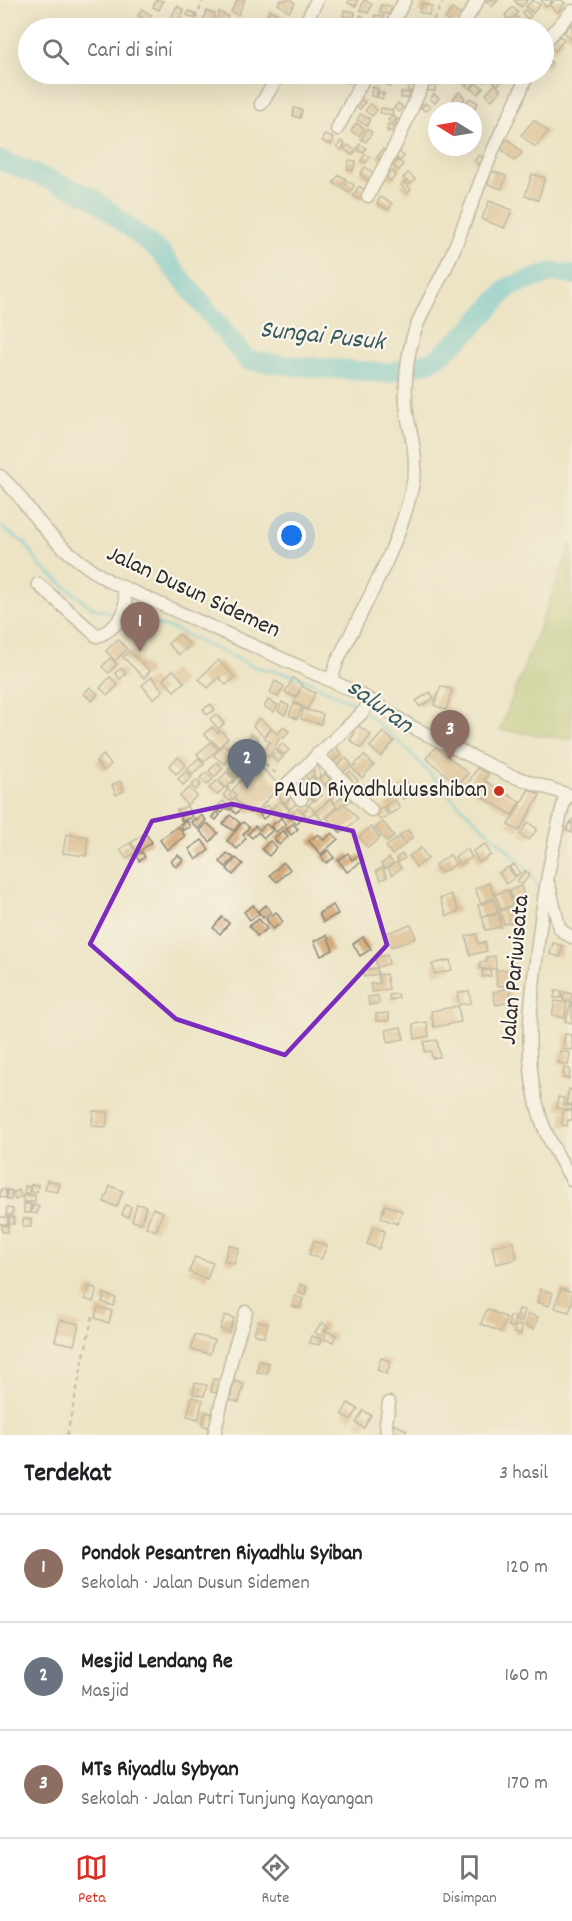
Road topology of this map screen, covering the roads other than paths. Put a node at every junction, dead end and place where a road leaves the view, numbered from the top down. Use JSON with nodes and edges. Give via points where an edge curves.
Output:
{"nodes":[{"id":1,"x":317,"y":0,"type":"edge"},
{"id":2,"x":405,"y":0,"type":"edge"},
{"id":3,"x":478,"y":0,"type":"edge"},
{"id":4,"x":572,"y":11,"type":"edge"},
{"id":5,"x":308,"y":18,"type":"edge"},
{"id":6,"x":395,"y":18,"type":"edge"},
{"id":7,"x":467,"y":18,"type":"edge"},
{"id":8,"x":554,"y":31,"type":"edge"},
{"id":9,"x":274,"y":84,"type":"edge"},
{"id":10,"x":361,"y":84,"type":"edge"},
{"id":11,"x":423,"y":84,"type":"edge"},
{"id":12,"x":523,"y":84,"type":"edge"},
{"id":13,"x":261,"y":104,"type":"dead end"},
{"id":14,"x":337,"y":129,"type":"dead end"},
{"id":15,"x":368,"y":196,"type":"dead end"},
{"id":16,"x":0,"y":476,"type":"edge"},
{"id":17,"x":38,"y":584,"type":"dead end"},
{"id":18,"x":123,"y":587,"type":"junction"},
{"id":19,"x":331,"y":680,"type":"junction"},
{"id":20,"x":367,"y":706,"type":"junction"},
{"id":21,"x":317,"y":754,"type":"junction"},
{"id":22,"x":569,"y":795,"type":"edge"},
{"id":23,"x":301,"y":799,"type":"dead end"},
{"id":24,"x":371,"y":810,"type":"dead end"},
{"id":25,"x":547,"y":878,"type":"junction"},
{"id":26,"x":572,"y":937,"type":"edge"},
{"id":27,"x":572,"y":1180,"type":"edge"},
{"id":28,"x":246,"y":1312,"type":"dead end"},
{"id":29,"x":390,"y":1403,"type":"dead end"},
{"id":30,"x":214,"y":1435,"type":"edge"},
{"id":31,"x":387,"y":1435,"type":"edge"}],
"edges":[{"from":1,"to":5,"type":"street"},
{"from":2,"to":6,"type":"street"},
{"from":3,"to":7,"type":"street"},
{"from":4,"to":8,"type":"street"},
{"from":9,"to":13,"type":"street"},
{"from":10,"to":14,"type":"street"},
{"from":11,"to":15,"type":"street"},
{"from":12,"to":19,"type":"street","via":[[492,151],[454,250],[419,320],[407,380],[407,412],[415,461],[413,479],[390,551]]},
{"from":16,"to":18,"type":"street","name":"Jalan Dusun Sidemen","via":[[60,545],[90,569]]},
{"from":17,"to":18,"type":"street","via":[[98,636],[106,634],[123,612]]},
{"from":18,"to":19,"type":"street","name":"Jalan Dusun Sidemen"},
{"from":19,"to":20,"type":"street","name":"Jalan Dusun Sidemen"},
{"from":20,"to":21,"type":"street"},
{"from":20,"to":22,"type":"street","name":"Jalan Dusun Sidemen","via":[[510,775]]},
{"from":21,"to":23,"type":"street","via":[[288,783]]},
{"from":21,"to":24,"type":"street"},
{"from":22,"to":25,"type":"street","name":"Jalan Pariwisata"},
{"from":25,"to":26,"type":"street","via":[[558,927]]},
{"from":25,"to":27,"type":"street","name":"Jalan Pariwisata","via":[[529,1020],[530,1066],[541,1119]]},
{"from":28,"to":30,"type":"street"},
{"from":29,"to":31,"type":"street"}]}
